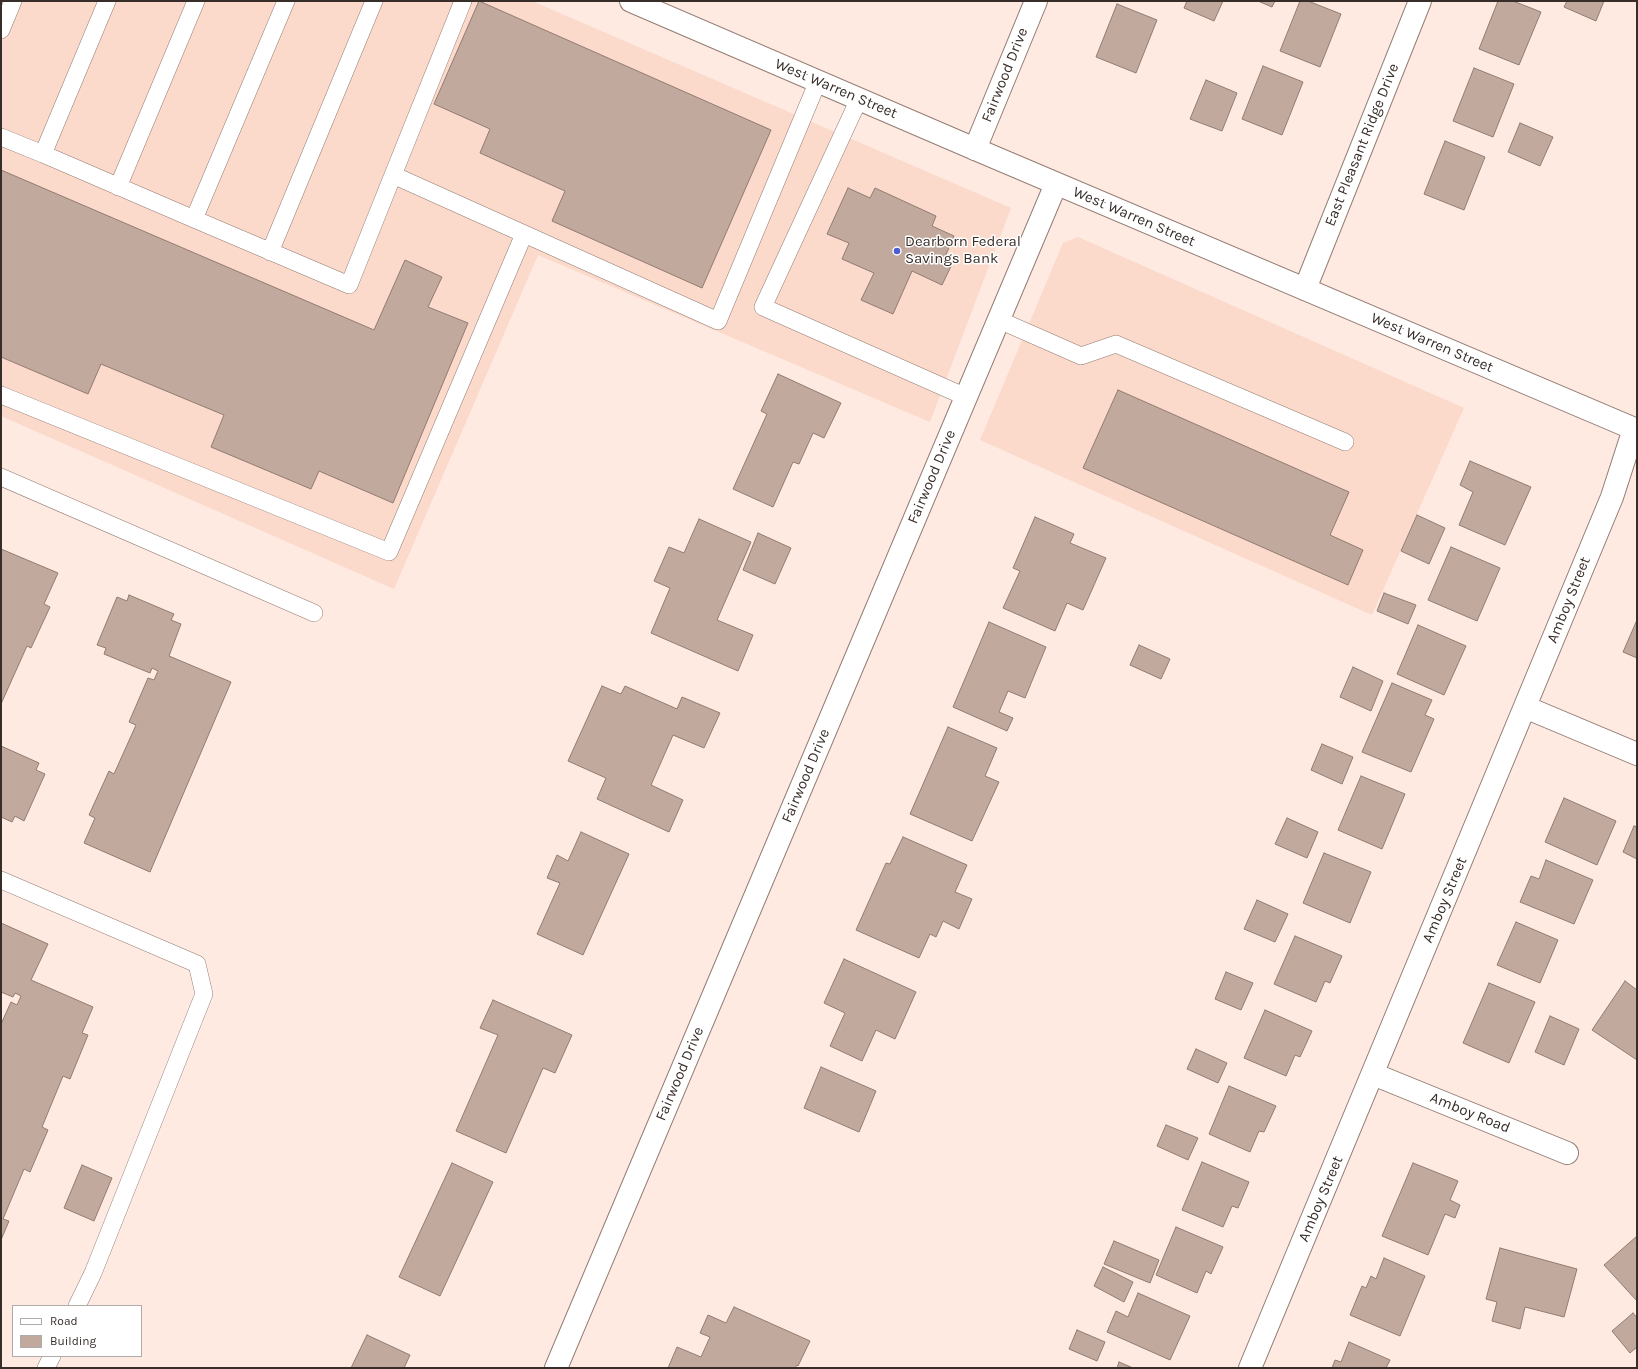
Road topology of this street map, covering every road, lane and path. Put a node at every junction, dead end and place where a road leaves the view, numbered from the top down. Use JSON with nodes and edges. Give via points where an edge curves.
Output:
{"nodes":[{"id":1,"x":13,"y":1,"type":"edge"},
{"id":2,"x":107,"y":1,"type":"edge"},
{"id":3,"x":196,"y":1,"type":"edge"},
{"id":4,"x":286,"y":1,"type":"edge"},
{"id":5,"x":374,"y":1,"type":"edge"},
{"id":6,"x":463,"y":1,"type":"edge"},
{"id":7,"x":631,"y":1,"type":"edge"},
{"id":8,"x":1036,"y":1,"type":"edge"},
{"id":9,"x":1420,"y":1,"type":"edge"},
{"id":10,"x":652,"y":5,"type":"edge"},
{"id":11,"x":1,"y":30,"type":"edge"},
{"id":12,"x":818,"y":81,"type":"junction"},
{"id":13,"x":858,"y":99,"type":"junction"},
{"id":14,"x":1,"y":137,"type":"edge"},
{"id":15,"x":975,"y":149,"type":"junction"},
{"id":16,"x":43,"y":154,"type":"junction"},
{"id":17,"x":393,"y":175,"type":"junction"},
{"id":18,"x":1056,"y":184,"type":"junction"},
{"id":19,"x":118,"y":187,"type":"junction"},
{"id":20,"x":194,"y":219,"type":"junction"},
{"id":21,"x":524,"y":234,"type":"junction"},
{"id":22,"x":270,"y":252,"type":"junction"},
{"id":23,"x":1305,"y":289,"type":"junction"},
{"id":24,"x":999,"y":320,"type":"junction"},
{"id":25,"x":1,"y":394,"type":"edge"},
{"id":26,"x":966,"y":397,"type":"junction"},
{"id":27,"x":1636,"y":430,"type":"edge"},
{"id":28,"x":1345,"y":442,"type":"dead end"},
{"id":29,"x":1,"y":477,"type":"edge"},
{"id":30,"x":314,"y":613,"type":"dead end"},
{"id":31,"x":1525,"y":707,"type":"junction"},
{"id":32,"x":1637,"y":754,"type":"edge"},
{"id":33,"x":1,"y":880,"type":"edge"},
{"id":34,"x":1373,"y":1074,"type":"junction"},
{"id":35,"x":1567,"y":1152,"type":"dead end"},
{"id":36,"x":78,"y":1305,"type":"edge"},
{"id":37,"x":52,"y":1357,"type":"edge"},
{"id":38,"x":46,"y":1368,"type":"edge"},
{"id":39,"x":556,"y":1368,"type":"edge"},
{"id":40,"x":1250,"y":1368,"type":"edge"}],
"edges":[{"from":1,"to":11,"type":"lane"},
{"from":2,"to":16,"type":"lane"},
{"from":3,"to":19,"type":"lane"},
{"from":4,"to":20,"type":"lane"},
{"from":5,"to":22,"type":"lane"},
{"from":6,"to":17,"type":"lane"},
{"from":7,"to":10,"type":"street","name":"West Warren Street"},
{"from":8,"to":15,"type":"street","name":"Fairwood Drive"},
{"from":9,"to":23,"type":"street","name":"East Pleasant Ridge Drive"},
{"from":10,"to":12,"type":"street","name":"West Warren Street"},
{"from":12,"to":13,"type":"street","name":"West Warren Street"},
{"from":12,"to":21,"type":"lane","via":[[718,321]]},
{"from":13,"to":15,"type":"street","name":"West Warren Street"},
{"from":13,"to":26,"type":"lane","via":[[763,306]]},
{"from":14,"to":16,"type":"lane"},
{"from":15,"to":18,"type":"street","name":"West Warren Street"},
{"from":16,"to":19,"type":"lane"},
{"from":17,"to":21,"type":"lane"},
{"from":17,"to":22,"type":"lane","via":[[349,285]]},
{"from":18,"to":23,"type":"street","name":"West Warren Street"},
{"from":18,"to":24,"type":"street","name":"Fairwood Drive"},
{"from":19,"to":20,"type":"lane"},
{"from":20,"to":22,"type":"lane"},
{"from":21,"to":25,"type":"lane","via":[[389,552]]},
{"from":23,"to":27,"type":"street","name":"West Warren Street"},
{"from":24,"to":26,"type":"street","name":"Fairwood Drive"},
{"from":24,"to":28,"type":"lane","via":[[1081,356],[1116,344]]},
{"from":26,"to":39,"type":"street","name":"Fairwood Drive"},
{"from":27,"to":31,"type":"street","name":"Amboy Street","via":[[1612,497]]},
{"from":29,"to":30,"type":"lane"},
{"from":31,"to":32,"type":"street"},
{"from":31,"to":34,"type":"street","name":"Amboy Street"},
{"from":33,"to":36,"type":"lane","via":[[197,964],[204,994],[94,1273]]},
{"from":34,"to":35,"type":"street","name":"Amboy Road"},
{"from":34,"to":40,"type":"street","name":"Amboy Street"},
{"from":37,"to":38,"type":"lane"}]}
